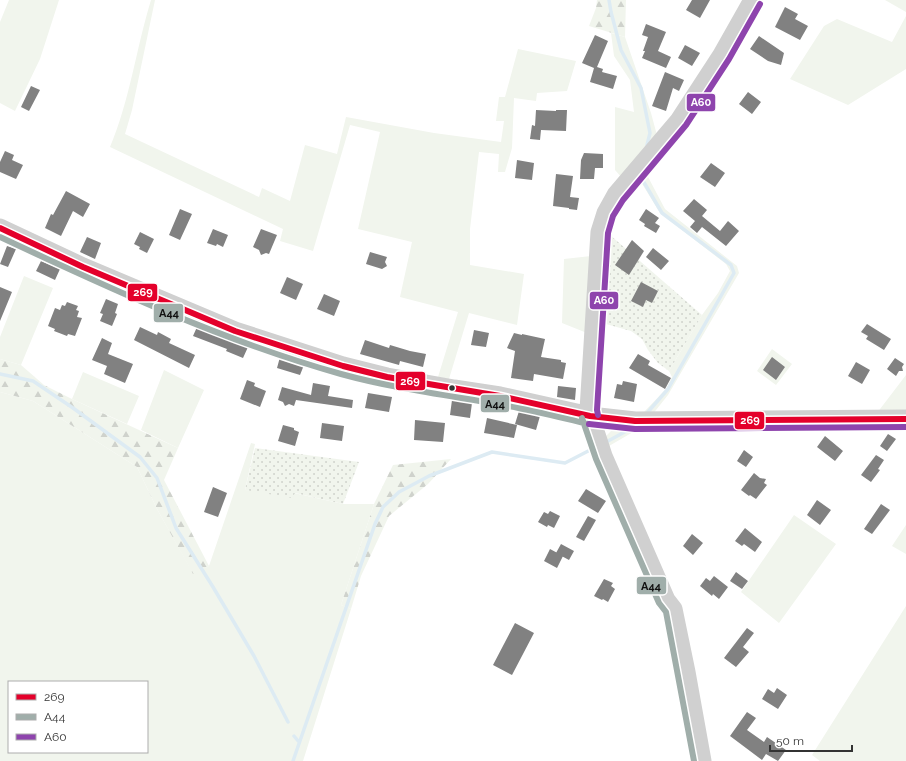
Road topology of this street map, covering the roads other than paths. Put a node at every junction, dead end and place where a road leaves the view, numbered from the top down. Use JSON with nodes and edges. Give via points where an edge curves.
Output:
{"nodes":[{"id":1,"x":753,"y":0,"type":"edge"},
{"id":2,"x":0,"y":228,"type":"edge"},
{"id":3,"x":590,"y":416,"type":"junction"},
{"id":4,"x":906,"y":419,"type":"edge"},
{"id":5,"x":702,"y":761,"type":"edge"}],
"edges":[{"from":1,"to":3,"type":"street","via":[[722,55],[679,121],[616,195],[606,213],[600,232]]},
{"from":2,"to":3,"type":"street","via":[[204,319],[288,349],[387,377],[500,396]]},
{"from":3,"to":4,"type":"street","via":[[635,421]]},
{"from":3,"to":5,"type":"street","via":[[603,456],[666,600],[673,609]]}]}
